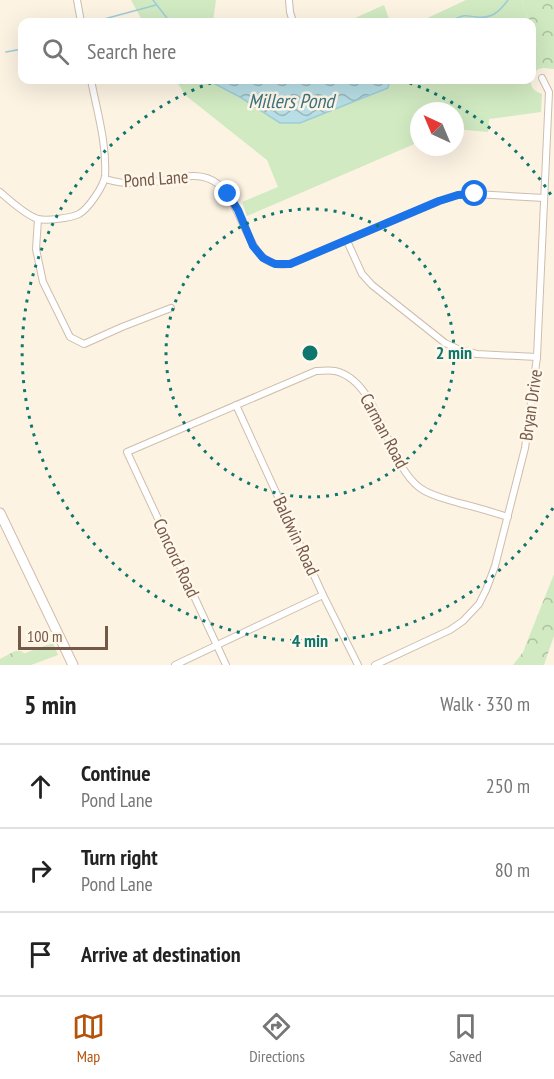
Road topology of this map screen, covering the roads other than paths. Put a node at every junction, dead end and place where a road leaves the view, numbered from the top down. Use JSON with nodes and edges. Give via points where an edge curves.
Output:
{"nodes":[{"id":1,"x":77,"y":0,"type":"edge"},
{"id":2,"x":289,"y":0,"type":"edge"},
{"id":3,"x":80,"y":18,"type":"edge"},
{"id":4,"x":292,"y":18,"type":"edge"},
{"id":5,"x":542,"y":78,"type":"dead end"},
{"id":6,"x":93,"y":84,"type":"edge"},
{"id":7,"x":105,"y":179,"type":"junction"},
{"id":8,"x":0,"y":192,"type":"edge"},
{"id":9,"x":544,"y":198,"type":"junction"},
{"id":10,"x":38,"y":219,"type":"junction"},
{"id":11,"x":347,"y":241,"type":"junction"},
{"id":12,"x":171,"y":308,"type":"dead end"},
{"id":13,"x":537,"y":357,"type":"junction"},
{"id":14,"x":236,"y":405,"type":"junction"},
{"id":15,"x":127,"y":452,"type":"joint"},
{"id":16,"x":0,"y":513,"type":"edge"},
{"id":17,"x":508,"y":517,"type":"junction"},
{"id":18,"x":323,"y":595,"type":"junction"},
{"id":19,"x":216,"y":645,"type":"junction"},
{"id":20,"x":73,"y":665,"type":"edge"},
{"id":21,"x":175,"y":665,"type":"edge"},
{"id":22,"x":226,"y":665,"type":"edge"},
{"id":23,"x":358,"y":665,"type":"edge"},
{"id":24,"x":375,"y":665,"type":"edge"}],
"edges":[{"from":1,"to":3,"type":"street"},
{"from":2,"to":4,"type":"street"},
{"from":5,"to":9,"type":"street","name":"Bryan Drive","via":[[549,92]]},
{"from":6,"to":7,"type":"street"},
{"from":7,"to":10,"type":"street","via":[[79,214]]},
{"from":7,"to":11,"type":"street","name":"Pond Lane","via":[[147,183],[205,177],[228,194],[253,246],[275,264],[290,264]]},
{"from":8,"to":10,"type":"street"},
{"from":9,"to":11,"type":"street","name":"Pond Lane","via":[[458,195]]},
{"from":9,"to":13,"type":"street","name":"Bryan Drive"},
{"from":10,"to":12,"type":"street","via":[[36,249],[44,282],[70,337],[84,344]]},
{"from":11,"to":13,"type":"street","via":[[362,274],[372,285],[445,343],[477,354]]},
{"from":13,"to":17,"type":"street","name":"Bryan Drive","via":[[525,448]]},
{"from":14,"to":15,"type":"street","name":"Carman Road"},
{"from":14,"to":17,"type":"street","name":"Carman Road","via":[[316,371],[335,371],[363,389],[403,468],[422,490]]},
{"from":14,"to":18,"type":"street","name":"Baldwin Road"},
{"from":15,"to":19,"type":"street","name":"Concord Road"},
{"from":16,"to":20,"type":"main road"},
{"from":17,"to":24,"type":"street","name":"Bryan Drive","via":[[495,566],[479,604],[450,630]]},
{"from":18,"to":19,"type":"street"},
{"from":18,"to":23,"type":"street","name":"Baldwin Road"},
{"from":19,"to":21,"type":"street"},
{"from":19,"to":22,"type":"street","name":"Concord Road"}]}
